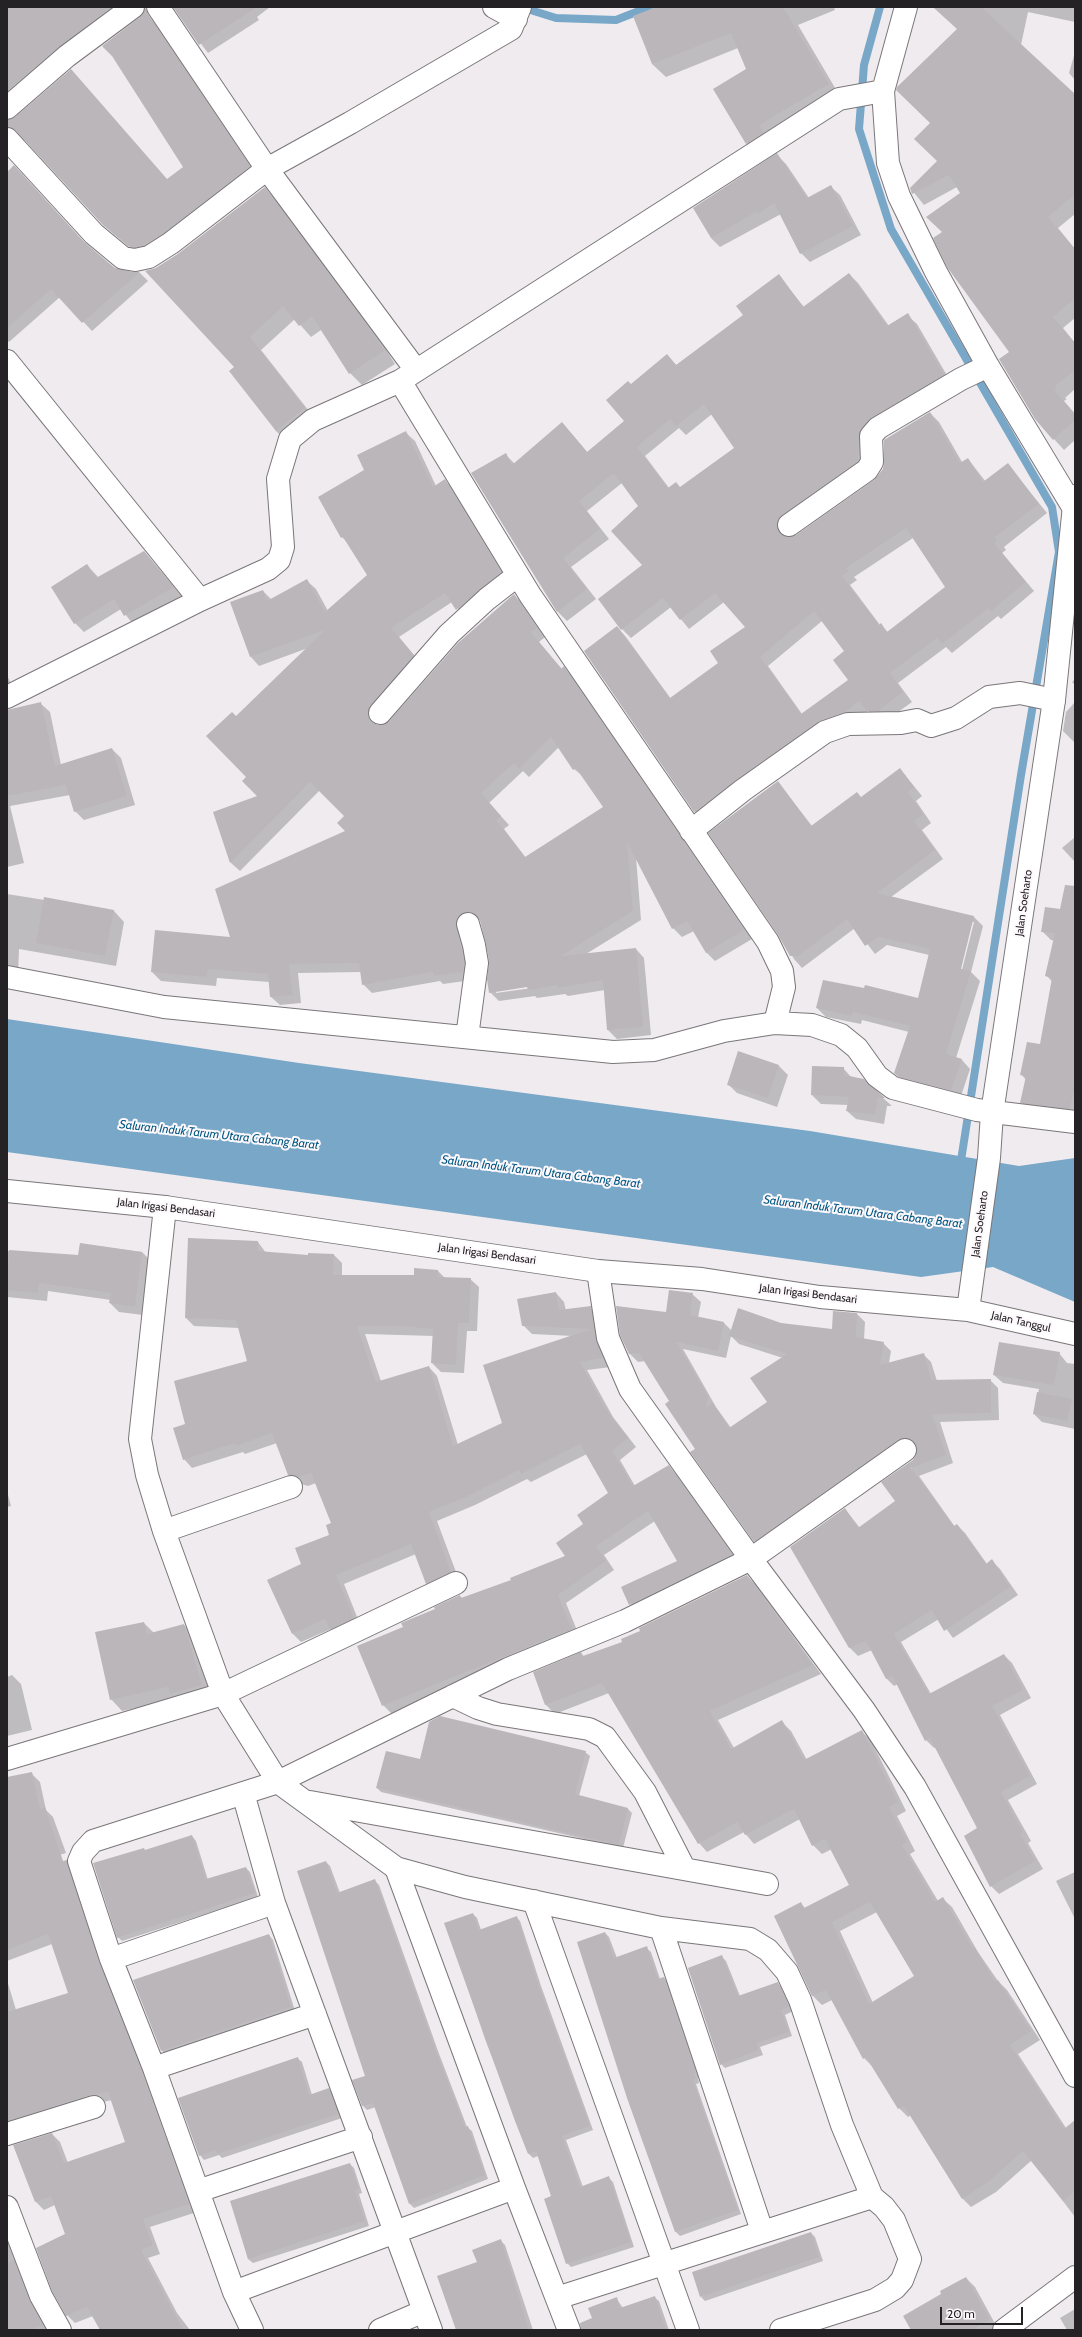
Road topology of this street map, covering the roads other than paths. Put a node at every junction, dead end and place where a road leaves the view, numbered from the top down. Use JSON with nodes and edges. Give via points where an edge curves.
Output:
{"nodes":[{"id":1,"x":133,"y":7,"type":"edge"},
{"id":2,"x":158,"y":7,"type":"edge"},
{"id":3,"x":494,"y":7,"type":"edge"},
{"id":4,"x":906,"y":7,"type":"edge"},
{"id":5,"x":518,"y":12,"type":"edge"},
{"id":6,"x":878,"y":91,"type":"junction"},
{"id":7,"x":7,"y":108,"type":"edge"},
{"id":8,"x":8,"y":142,"type":"edge"},
{"id":9,"x":267,"y":169,"type":"junction"},
{"id":10,"x":7,"y":362,"type":"edge"},
{"id":11,"x":976,"y":372,"type":"junction"},
{"id":12,"x":408,"y":375,"type":"junction"},
{"id":13,"x":1074,"y":501,"type":"edge"},
{"id":14,"x":789,"y":524,"type":"dead end"},
{"id":15,"x":518,"y":575,"type":"junction"},
{"id":16,"x":200,"y":600,"type":"junction"},
{"id":17,"x":7,"y":696,"type":"edge"},
{"id":18,"x":1049,"y":698,"type":"junction"},
{"id":19,"x":380,"y":713,"type":"dead end"},
{"id":20,"x":691,"y":832,"type":"junction"},
{"id":21,"x":468,"y":924,"type":"dead end"},
{"id":22,"x":7,"y":977,"type":"edge"},
{"id":23,"x":775,"y":1023,"type":"junction"},
{"id":24,"x":467,"y":1037,"type":"junction"},
{"id":25,"x":985,"y":1111,"type":"junction"},
{"id":26,"x":1075,"y":1122,"type":"edge"},
{"id":27,"x":7,"y":1191,"type":"edge"},
{"id":28,"x":166,"y":1207,"type":"junction"},
{"id":29,"x":598,"y":1271,"type":"junction"},
{"id":30,"x":968,"y":1310,"type":"junction"},
{"id":31,"x":1075,"y":1334,"type":"edge"},
{"id":32,"x":905,"y":1450,"type":"dead end"},
{"id":33,"x":291,"y":1486,"type":"dead end"},
{"id":34,"x":164,"y":1531,"type":"junction"},
{"id":35,"x":751,"y":1558,"type":"junction"},
{"id":36,"x":456,"y":1583,"type":"dead end"},
{"id":37,"x":223,"y":1694,"type":"junction"},
{"id":38,"x":453,"y":1696,"type":"junction"},
{"id":39,"x":7,"y":1759,"type":"edge"},
{"id":40,"x":278,"y":1782,"type":"junction"},
{"id":41,"x":243,"y":1793,"type":"junction"},
{"id":42,"x":305,"y":1802,"type":"junction"},
{"id":43,"x":396,"y":1868,"type":"junction"},
{"id":44,"x":684,"y":1868,"type":"junction"},
{"id":45,"x":767,"y":1884,"type":"dead end"},
{"id":46,"x":534,"y":1901,"type":"junction"},
{"id":47,"x":274,"y":1903,"type":"junction"},
{"id":48,"x":661,"y":1928,"type":"junction"},
{"id":49,"x":112,"y":1958,"type":"junction"},
{"id":50,"x":315,"y":2014,"type":"junction"},
{"id":51,"x":154,"y":2068,"type":"junction"},
{"id":52,"x":1075,"y":2076,"type":"edge"},
{"id":53,"x":94,"y":2107,"type":"dead end"},
{"id":54,"x":7,"y":2134,"type":"edge"},
{"id":55,"x":361,"y":2137,"type":"junction"},
{"id":56,"x":514,"y":2188,"type":"junction"},
{"id":57,"x":198,"y":2191,"type":"junction"},
{"id":58,"x":872,"y":2197,"type":"junction"},
{"id":59,"x":7,"y":2207,"type":"edge"},
{"id":60,"x":762,"y":2231,"type":"junction"},
{"id":61,"x":396,"y":2232,"type":"junction"},
{"id":62,"x":665,"y":2264,"type":"junction"},
{"id":63,"x":1075,"y":2277,"type":"edge"},
{"id":64,"x":234,"y":2292,"type":"junction"},
{"id":65,"x":557,"y":2298,"type":"junction"},
{"id":66,"x":428,"y":2320,"type":"edge"},
{"id":67,"x":60,"y":2330,"type":"edge"},
{"id":68,"x":252,"y":2330,"type":"edge"},
{"id":69,"x":380,"y":2330,"type":"edge"},
{"id":70,"x":569,"y":2330,"type":"edge"},
{"id":71,"x":688,"y":2330,"type":"edge"},
{"id":72,"x":781,"y":2330,"type":"edge"},
{"id":73,"x":1004,"y":2330,"type":"edge"}],
"edges":[{"from":1,"to":7,"type":"street","via":[[68,56]]},
{"from":2,"to":9,"type":"street"},
{"from":3,"to":5,"type":"street"},
{"from":4,"to":6,"type":"street"},
{"from":5,"to":9,"type":"street","via":[[510,29]]},
{"from":6,"to":11,"type":"street","via":[[888,163],[899,196],[936,272]]},
{"from":6,"to":12,"type":"street","via":[[839,99]]},
{"from":8,"to":9,"type":"street","via":[[94,234],[123,258],[135,260],[149,257],[171,243]]},
{"from":9,"to":12,"type":"street"},
{"from":10,"to":16,"type":"street"},
{"from":11,"to":13,"type":"street"},
{"from":11,"to":14,"type":"street","via":[[878,428],[871,436],[872,462],[866,470]]},
{"from":12,"to":15,"type":"street"},
{"from":12,"to":16,"type":"street","via":[[313,420],[290,439],[278,479],[283,548],[279,560],[268,569]]},
{"from":13,"to":18,"type":"street","name":"Jalan Soeharto"},
{"from":15,"to":19,"type":"street","via":[[458,625]]},
{"from":15,"to":20,"type":"street"},
{"from":16,"to":17,"type":"street"},
{"from":18,"to":20,"type":"street","via":[[1020,693],[989,697],[956,718],[931,726],[918,720],[901,723],[848,724],[825,732],[743,790]]},
{"from":18,"to":25,"type":"street","name":"Jalan Soeharto"},
{"from":20,"to":23,"type":"street","via":[[768,942],[782,971],[784,987]]},
{"from":21,"to":24,"type":"street","via":[[477,963]]},
{"from":22,"to":24,"type":"street","via":[[164,1007]]},
{"from":23,"to":24,"type":"street","via":[[724,1031],[654,1050],[614,1052]]},
{"from":23,"to":25,"type":"street","via":[[812,1025],[841,1035],[857,1048],[878,1076],[893,1088]]},
{"from":25,"to":26,"type":"street"},
{"from":25,"to":30,"type":"street","name":"Jalan Soeharto","via":[[989,1158]]},
{"from":27,"to":28,"type":"street","name":"Jalan Irigasi Bendasari"},
{"from":28,"to":29,"type":"street","name":"Jalan Irigasi Bendasari"},
{"from":28,"to":34,"type":"street","via":[[140,1439],[147,1475]]},
{"from":29,"to":30,"type":"street","name":"Jalan Irigasi Bendasari","via":[[702,1279],[820,1297]]},
{"from":29,"to":35,"type":"street","via":[[608,1338],[630,1389]]},
{"from":30,"to":31,"type":"street","name":"Jalan Tanggul"},
{"from":32,"to":35,"type":"street"},
{"from":33,"to":34,"type":"street"},
{"from":34,"to":37,"type":"street"},
{"from":35,"to":38,"type":"street","via":[[625,1621],[528,1660]]},
{"from":35,"to":52,"type":"street","via":[[864,1710],[915,1787]]},
{"from":36,"to":37,"type":"street"},
{"from":37,"to":39,"type":"street"},
{"from":37,"to":40,"type":"street"},
{"from":38,"to":40,"type":"street"},
{"from":38,"to":44,"type":"street","via":[[497,1714],[589,1729],[605,1737],[645,1792]]},
{"from":40,"to":41,"type":"street"},
{"from":40,"to":42,"type":"street"},
{"from":41,"to":47,"type":"street"},
{"from":41,"to":49,"type":"street","via":[[94,1841],[83,1852],[79,1861]]},
{"from":42,"to":43,"type":"street"},
{"from":42,"to":44,"type":"street"},
{"from":43,"to":46,"type":"street","via":[[465,1887]]},
{"from":43,"to":56,"type":"street"},
{"from":44,"to":45,"type":"street"},
{"from":46,"to":48,"type":"street"},
{"from":46,"to":62,"type":"street"},
{"from":47,"to":49,"type":"street"},
{"from":47,"to":50,"type":"street"},
{"from":48,"to":58,"type":"street","via":[[750,1939],[768,1950],[787,1972],[800,2000],[842,2125]]},
{"from":48,"to":60,"type":"street"},
{"from":49,"to":51,"type":"street"},
{"from":50,"to":51,"type":"street"},
{"from":50,"to":55,"type":"street"},
{"from":51,"to":57,"type":"street"},
{"from":53,"to":54,"type":"street"},
{"from":55,"to":57,"type":"street"},
{"from":55,"to":61,"type":"street"},
{"from":56,"to":61,"type":"street"},
{"from":56,"to":65,"type":"street"},
{"from":57,"to":64,"type":"street"},
{"from":58,"to":60,"type":"street"},
{"from":58,"to":72,"type":"street","via":[[894,2220],[906,2246],[910,2259],[902,2280],[895,2288],[875,2300]]},
{"from":59,"to":67,"type":"street","via":[[42,2296]]},
{"from":60,"to":62,"type":"street"},
{"from":61,"to":64,"type":"street"},
{"from":61,"to":66,"type":"street"},
{"from":62,"to":65,"type":"street"},
{"from":62,"to":71,"type":"street"},
{"from":63,"to":73,"type":"street"},
{"from":64,"to":68,"type":"street"},
{"from":65,"to":70,"type":"street"},
{"from":66,"to":69,"type":"street"}]}
